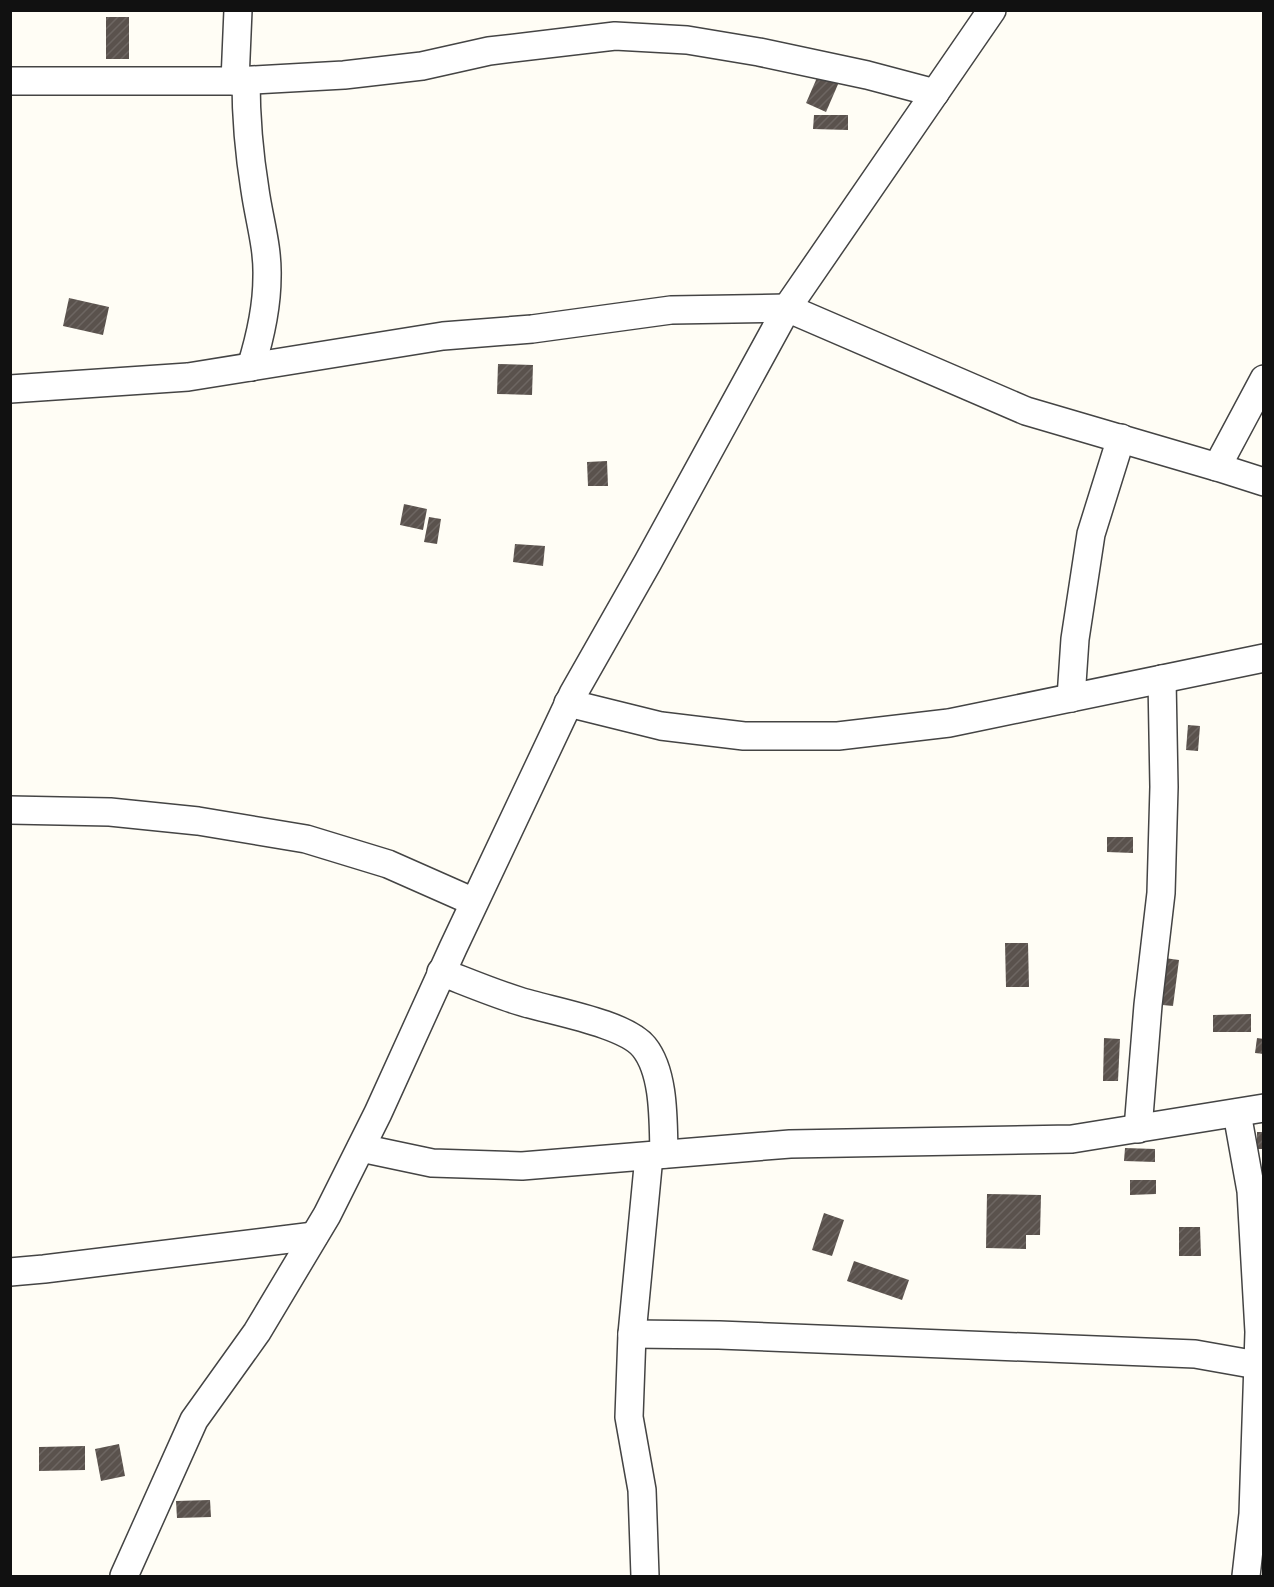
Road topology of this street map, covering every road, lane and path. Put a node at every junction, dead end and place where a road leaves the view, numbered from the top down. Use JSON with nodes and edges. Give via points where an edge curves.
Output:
{"nodes":[{"id":1,"x":238,"y":10,"type":"edge"},
{"id":2,"x":992,"y":10,"type":"edge"},
{"id":3,"x":240,"y":80,"type":"junction"},
{"id":4,"x":10,"y":81,"type":"edge"},
{"id":5,"x":935,"y":93,"type":"junction"},
{"id":6,"x":787,"y":308,"type":"junction"},
{"id":7,"x":251,"y":367,"type":"junction"},
{"id":8,"x":1263,"y":379,"type":"edge"},
{"id":9,"x":10,"y":389,"type":"edge"},
{"id":10,"x":1121,"y":438,"type":"junction"},
{"id":11,"x":1216,"y":466,"type":"junction"},
{"id":12,"x":1263,"y":482,"type":"edge"},
{"id":13,"x":1263,"y":658,"type":"edge"},
{"id":14,"x":1162,"y":679,"type":"junction"},
{"id":15,"x":1071,"y":698,"type":"junction"},
{"id":16,"x":568,"y":703,"type":"junction"},
{"id":17,"x":10,"y":810,"type":"edge"},
{"id":18,"x":474,"y":902,"type":"junction"},
{"id":19,"x":441,"y":972,"type":"junction"},
{"id":20,"x":1250,"y":1110,"type":"edge"},
{"id":21,"x":1138,"y":1128,"type":"junction"},
{"id":22,"x":361,"y":1148,"type":"junction"},
{"id":23,"x":656,"y":1155,"type":"junction"},
{"id":24,"x":314,"y":1236,"type":"junction"},
{"id":25,"x":10,"y":1272,"type":"edge"},
{"id":26,"x":632,"y":1334,"type":"junction"},
{"id":27,"x":1260,"y":1360,"type":"edge"},
{"id":28,"x":124,"y":1576,"type":"edge"},
{"id":29,"x":645,"y":1576,"type":"edge"},
{"id":30,"x":1246,"y":1576,"type":"edge"}],
"edges":[{"from":1,"to":3,"type":"street"},
{"from":2,"to":5,"type":"street"},
{"from":3,"to":4,"type":"street"},
{"from":3,"to":5,"type":"street","via":[[344,75],[411,67],[489,51],[615,36],[687,40],[759,52]]},
{"from":3,"to":7,"type":"street","via":[[264,233],[267,277],[261,337]]},
{"from":5,"to":6,"type":"street"},
{"from":6,"to":7,"type":"street","via":[[671,310],[532,329],[443,336]]},
{"from":6,"to":10,"type":"street","via":[[1026,411]]},
{"from":6,"to":16,"type":"street"},
{"from":7,"to":9,"type":"street","via":[[188,377]]},
{"from":8,"to":11,"type":"street"},
{"from":10,"to":11,"type":"street"},
{"from":10,"to":15,"type":"street","via":[[1091,534],[1075,639]]},
{"from":11,"to":12,"type":"street"},
{"from":13,"to":14,"type":"street"},
{"from":14,"to":15,"type":"street"},
{"from":14,"to":21,"type":"street","via":[[1161,893]]},
{"from":15,"to":16,"type":"street","via":[[949,723],[838,736],[744,736],[661,726]]},
{"from":16,"to":18,"type":"street"},
{"from":17,"to":18,"type":"street","via":[[110,812],[306,839],[388,864]]},
{"from":18,"to":19,"type":"street"},
{"from":19,"to":22,"type":"street"},
{"from":19,"to":23,"type":"street","via":[[518,1001],[618,1029],[644,1046],[656,1069],[662,1109]]},
{"from":20,"to":21,"type":"street"},
{"from":20,"to":27,"type":"street"},
{"from":21,"to":23,"type":"street","via":[[1072,1139],[790,1144]]},
{"from":22,"to":23,"type":"street","via":[[432,1163],[522,1166]]},
{"from":22,"to":24,"type":"street"},
{"from":23,"to":26,"type":"street"},
{"from":24,"to":25,"type":"street"},
{"from":24,"to":28,"type":"street","via":[[257,1332],[194,1420]]},
{"from":26,"to":27,"type":"street","via":[[1195,1354]]},
{"from":26,"to":29,"type":"street","via":[[629,1417],[642,1490]]},
{"from":27,"to":30,"type":"street"}]}
